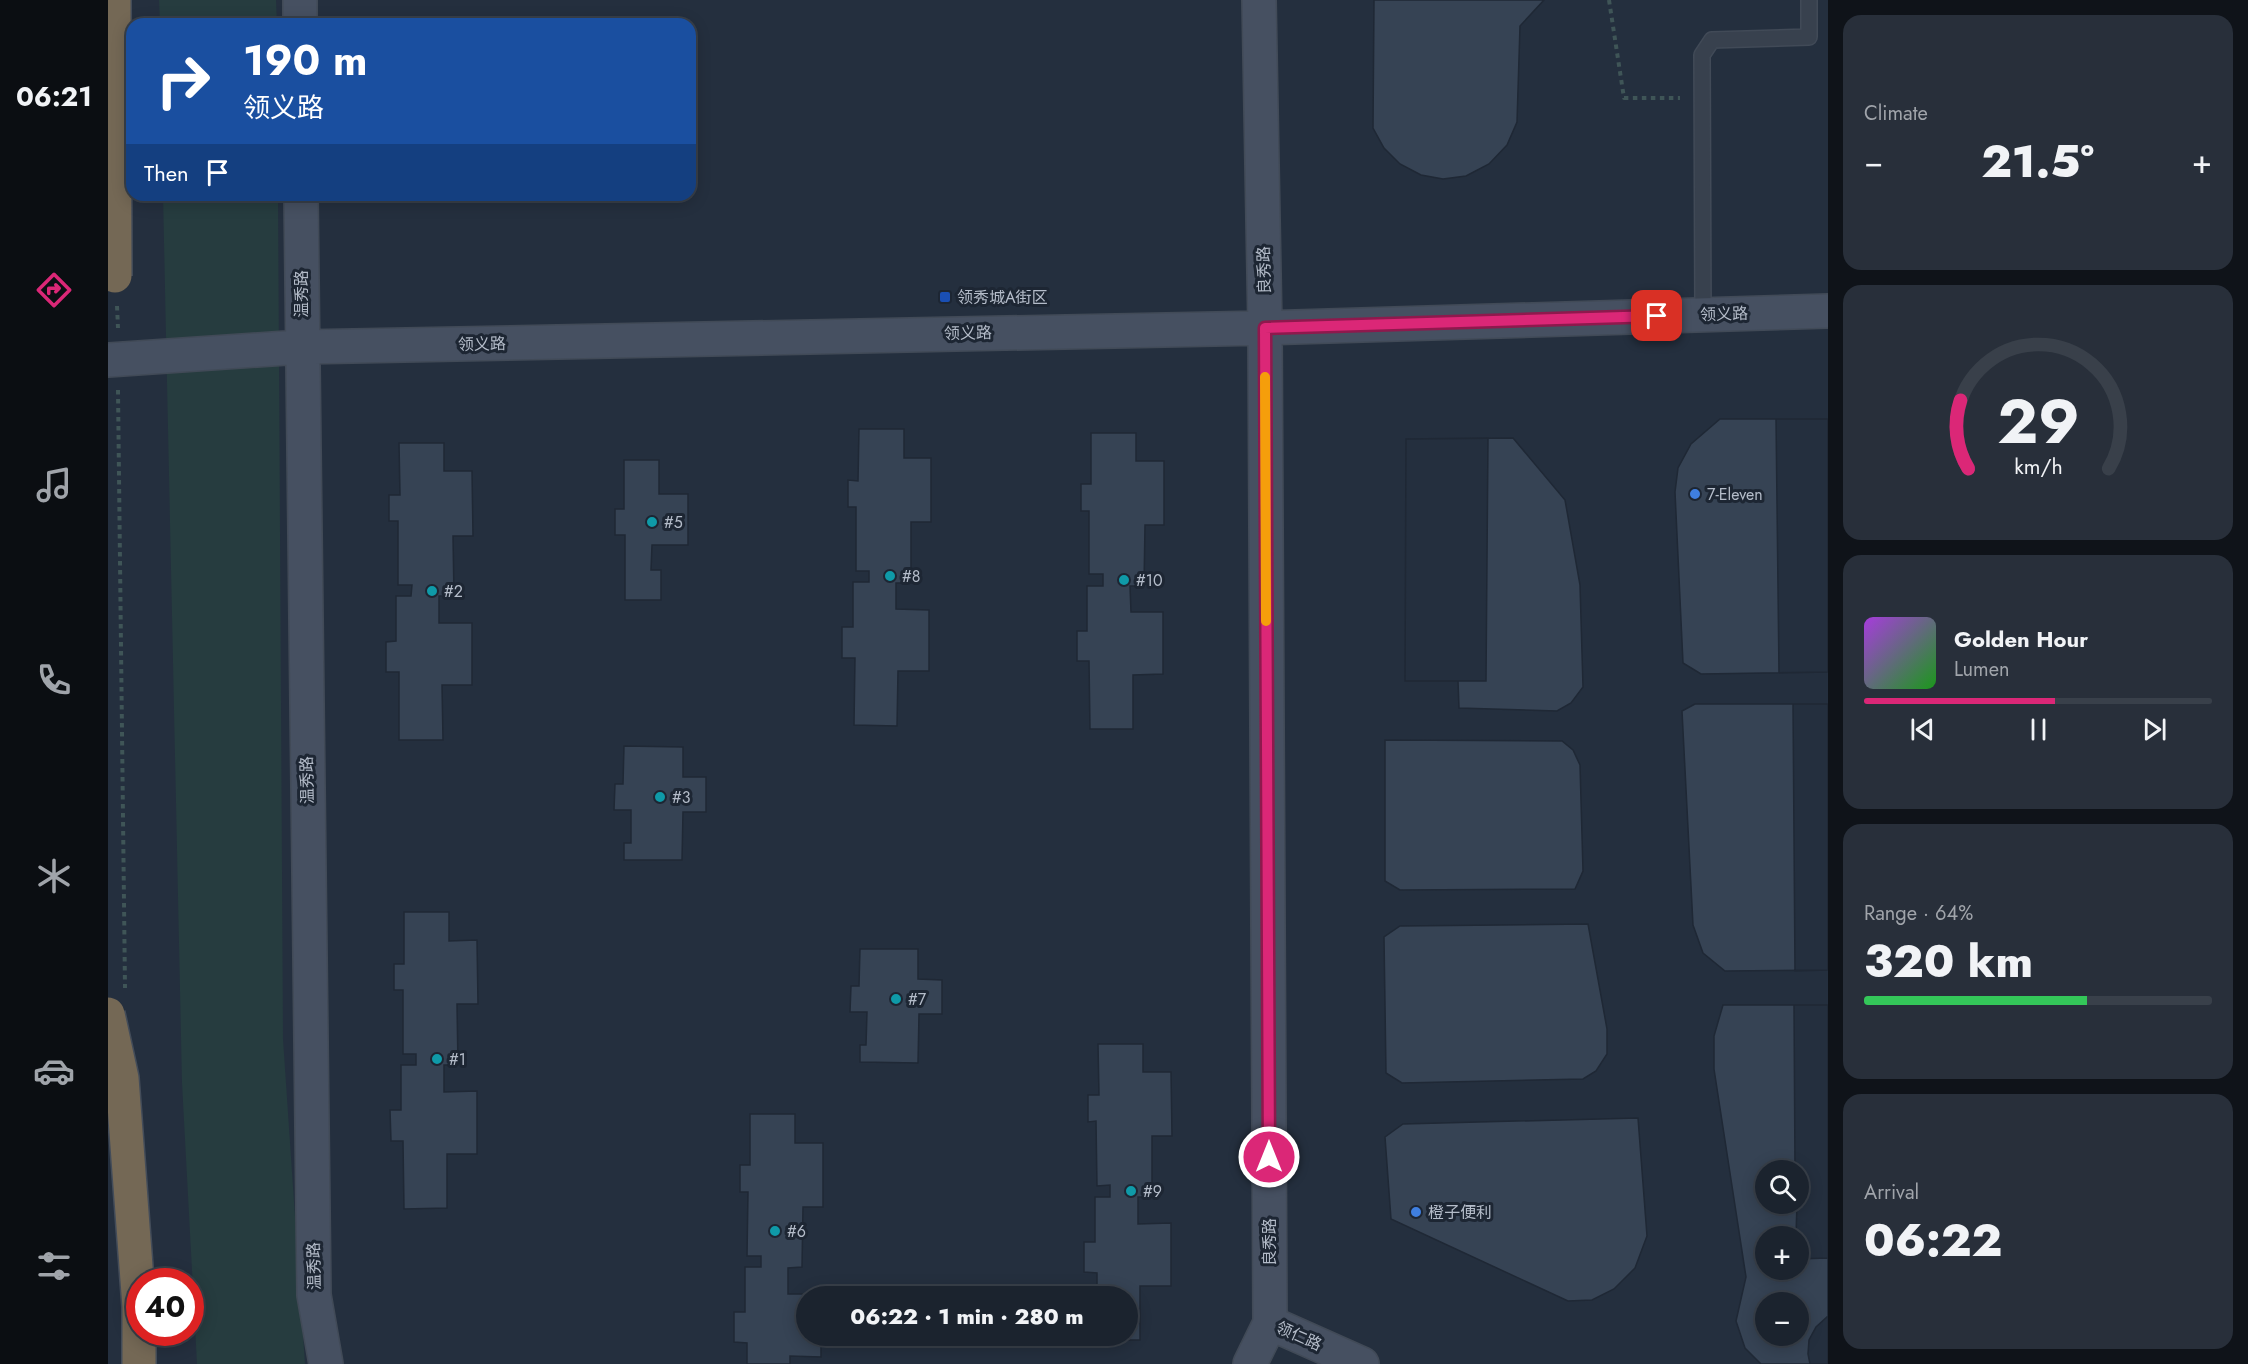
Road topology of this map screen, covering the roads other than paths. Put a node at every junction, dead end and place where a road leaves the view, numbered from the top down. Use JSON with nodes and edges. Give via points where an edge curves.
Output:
{"nodes":[{"id":1,"x":114,"y":0,"type":"edge"},
{"id":2,"x":300,"y":0,"type":"edge"},
{"id":3,"x":1259,"y":0,"type":"edge"},
{"id":4,"x":1809,"y":0,"type":"edge"},
{"id":5,"x":300,"y":18,"type":"edge"},
{"id":6,"x":301,"y":201,"type":"edge"},
{"id":7,"x":116,"y":289,"type":"road end"},
{"id":8,"x":1828,"y":311,"type":"edge"},
{"id":9,"x":1703,"y":315,"type":"junction"},
{"id":10,"x":1265,"y":328,"type":"junction"},
{"id":11,"x":301,"y":347,"type":"junction"},
{"id":12,"x":113,"y":361,"type":"edge"},
{"id":13,"x":117,"y":1004,"type":"edge"},
{"id":14,"x":1270,"y":1323,"type":"junction"},
{"id":15,"x":139,"y":1364,"type":"edge"},
{"id":16,"x":326,"y":1364,"type":"edge"},
{"id":17,"x":1251,"y":1364,"type":"edge"},
{"id":18,"x":1362,"y":1364,"type":"edge"}],
"edges":[{"from":1,"to":7,"type":"highway","bridge":true},
{"from":2,"to":5,"type":"street"},
{"from":3,"to":10,"type":"street","name":"良秀路"},
{"from":4,"to":9,"type":"lane","via":[[1809,37],[1712,40],[1702,56]]},
{"from":6,"to":11,"type":"street","name":"温秀路"},
{"from":8,"to":9,"type":"street","name":"领义路"},
{"from":9,"to":10,"type":"street","name":"领义路"},
{"from":10,"to":11,"type":"street","name":"领义路"},
{"from":10,"to":14,"type":"street","name":"良秀路"},
{"from":11,"to":12,"type":"street","name":"领义路"},
{"from":11,"to":16,"type":"street","name":"温秀路","via":[[314,1295]]},
{"from":13,"to":15,"type":"highway","bridge":true,"via":[[139,1307]]},
{"from":14,"to":17,"type":"street","name":"良秀路"},
{"from":14,"to":18,"type":"street","name":"领仁路"}]}
